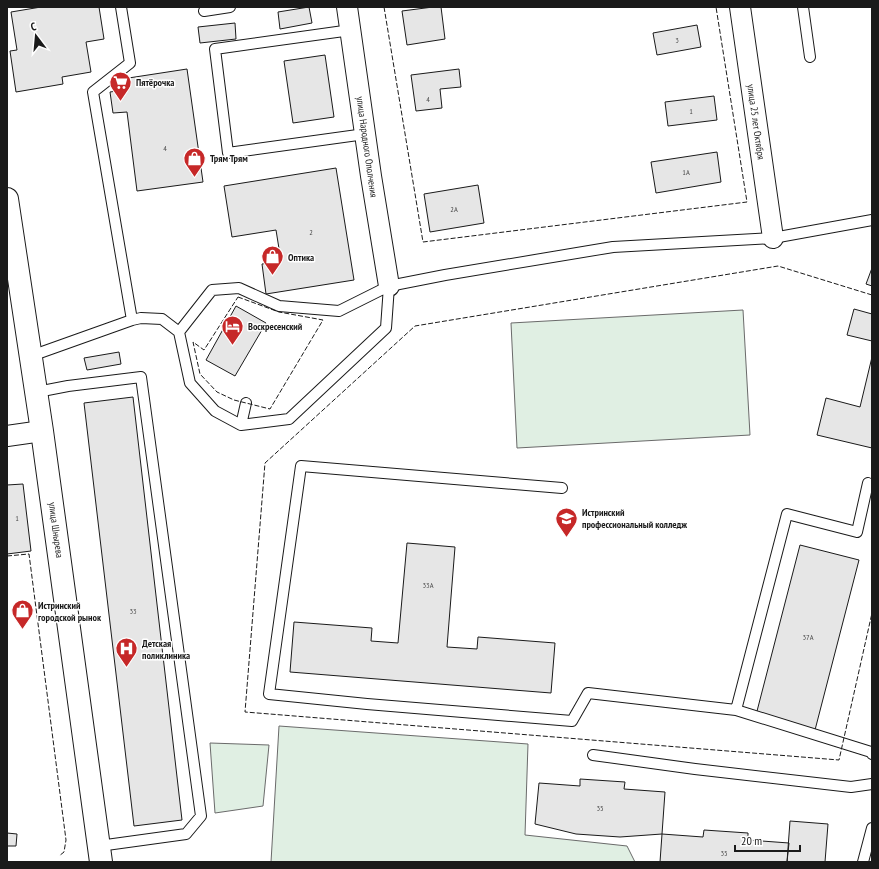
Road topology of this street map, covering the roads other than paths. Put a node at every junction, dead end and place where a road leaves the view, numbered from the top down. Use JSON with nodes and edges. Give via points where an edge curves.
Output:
{"nodes":[{"id":1,"x":121,"y":7,"type":"edge"},
{"id":2,"x":230,"y":7,"type":"edge"},
{"id":3,"x":348,"y":7,"type":"edge"},
{"id":4,"x":740,"y":7,"type":"edge"},
{"id":5,"x":803,"y":7,"type":"edge"},
{"id":6,"x":204,"y":11,"type":"dead end"},
{"id":7,"x":351,"y":30,"type":"junction"},
{"id":8,"x":810,"y":57,"type":"dead end"},
{"id":9,"x":365,"y":134,"type":"junction"},
{"id":10,"x":7,"y":199,"type":"edge"},
{"id":11,"x":872,"y":220,"type":"edge"},
{"id":12,"x":773,"y":238,"type":"junction"},
{"id":13,"x":389,"y":286,"type":"junction"},
{"id":14,"x":132,"y":320,"type":"junction"},
{"id":15,"x":179,"y":332,"type":"junction"},
{"id":16,"x":31,"y":356,"type":"junction"},
{"id":17,"x":37,"y":392,"type":"junction"},
{"id":18,"x":246,"y":403,"type":"dead end"},
{"id":19,"x":241,"y":425,"type":"junction"},
{"id":20,"x":42,"y":431,"type":"junction"},
{"id":21,"x":7,"y":436,"type":"edge"},
{"id":22,"x":868,"y":483,"type":"dead end"},
{"id":23,"x":562,"y":488,"type":"dead end"},
{"id":24,"x":736,"y":710,"type":"junction"},
{"id":25,"x":872,"y":754,"type":"edge"},
{"id":26,"x":593,"y":755,"type":"dead end"},
{"id":27,"x":872,"y":784,"type":"edge"},
{"id":28,"x":872,"y":828,"type":"edge"},
{"id":29,"x":100,"y":854,"type":"edge"},
{"id":30,"x":862,"y":862,"type":"edge"}],
"edges":[{"from":1,"to":14,"type":"lane","via":[[130,63],[94,92]]},
{"from":2,"to":6,"type":"lane"},
{"from":3,"to":7,"type":"street","name":"улица Народного Ополчения"},
{"from":4,"to":12,"type":"street","name":"улица 25 лет Октября"},
{"from":5,"to":8,"type":"lane"},
{"from":7,"to":9,"type":"street","name":"улица Народного Ополчения"},
{"from":7,"to":9,"type":"lane","via":[[215,49],[228,153]]},
{"from":9,"to":13,"type":"street","name":"улица Народного Ополчения"},
{"from":10,"to":16,"type":"street","name":"улица Шнырева"},
{"from":11,"to":12,"type":"lane"},
{"from":12,"to":13,"type":"lane","via":[[614,246]]},
{"from":13,"to":15,"type":"lane","via":[[339,311],[279,306],[239,288],[212,290]]},
{"from":13,"to":19,"type":"lane","via":[[386,328],[289,419]]},
{"from":14,"to":15,"type":"lane","via":[[162,319]]},
{"from":14,"to":16,"type":"lane"},
{"from":15,"to":19,"type":"lane","via":[[190,383],[215,411]]},
{"from":16,"to":17,"type":"street","name":"улица Шнырева"},
{"from":17,"to":20,"type":"street","name":"улица Шнырева"},
{"from":17,"to":29,"type":"lane","via":[[141,377],[201,816],[186,834]]},
{"from":18,"to":19,"type":"lane"},
{"from":20,"to":21,"type":"street"},
{"from":20,"to":29,"type":"street","name":"улица Шнырева"},
{"from":22,"to":24,"type":"lane","via":[[857,532],[787,514]]},
{"from":23,"to":24,"type":"lane","via":[[301,466],[269,694],[572,721],[588,692]]},
{"from":24,"to":25,"type":"lane"},
{"from":26,"to":27,"type":"lane","via":[[851,787]]},
{"from":28,"to":30,"type":"lane"}]}
